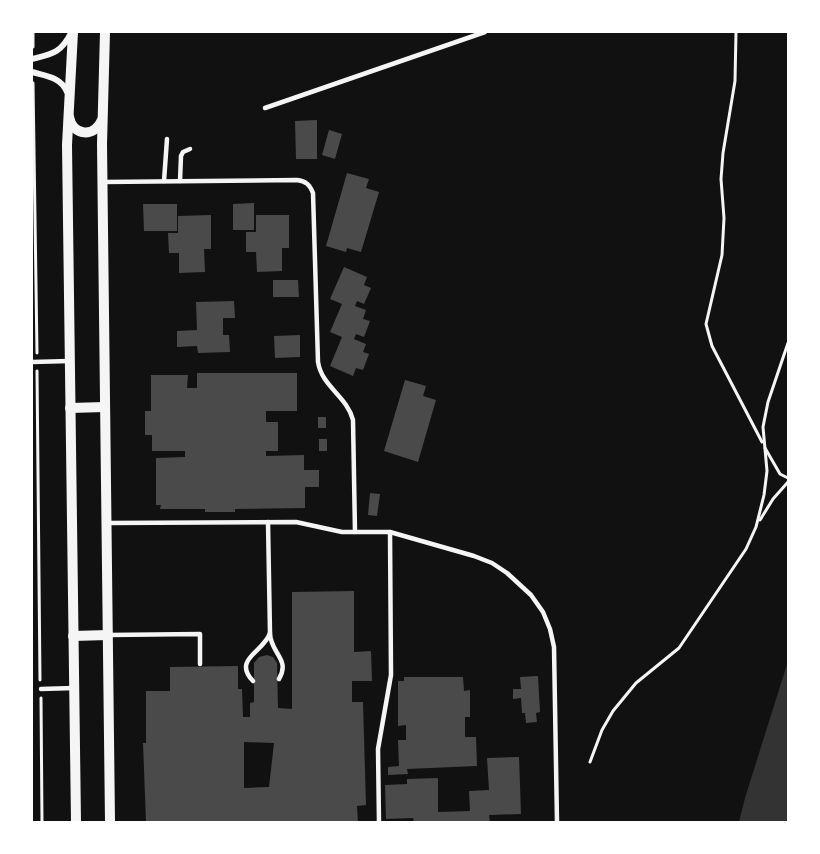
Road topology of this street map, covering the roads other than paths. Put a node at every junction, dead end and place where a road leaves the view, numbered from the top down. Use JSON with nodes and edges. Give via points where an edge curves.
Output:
{"nodes":[{"id":1,"x":73,"y":32,"type":"edge"},
{"id":2,"x":105,"y":32,"type":"edge"},
{"id":3,"x":485,"y":32,"type":"edge"},
{"id":4,"x":32,"y":59,"type":"edge"},
{"id":5,"x":32,"y":72,"type":"edge"},
{"id":6,"x":70,"y":101,"type":"junction"},
{"id":7,"x":265,"y":108,"type":"dead end"},
{"id":8,"x":69,"y":115,"type":"junction"},
{"id":9,"x":103,"y":117,"type":"junction"},
{"id":10,"x":167,"y":139,"type":"dead end"},
{"id":11,"x":190,"y":149,"type":"dead end"},
{"id":12,"x":164,"y":181,"type":"junction"},
{"id":13,"x":180,"y":181,"type":"junction"},
{"id":14,"x":103,"y":182,"type":"junction"},
{"id":15,"x":34,"y":362,"type":"edge"},
{"id":16,"x":70,"y":362,"type":"junction"},
{"id":17,"x":105,"y":407,"type":"junction"},
{"id":18,"x":70,"y":408,"type":"junction"},
{"id":19,"x":268,"y":522,"type":"junction"},
{"id":20,"x":106,"y":524,"type":"junction"},
{"id":21,"x":355,"y":532,"type":"junction"},
{"id":22,"x":390,"y":532,"type":"junction"},
{"id":23,"x":270,"y":633,"type":"junction"},
{"id":24,"x":108,"y":635,"type":"junction"},
{"id":25,"x":73,"y":636,"type":"junction"},
{"id":26,"x":200,"y":664,"type":"dead end"},
{"id":27,"x":279,"y":679,"type":"dead end"},
{"id":28,"x":254,"y":681,"type":"dead end"},
{"id":29,"x":74,"y":688,"type":"junction"},
{"id":30,"x":40,"y":689,"type":"road end"},
{"id":31,"x":75,"y":822,"type":"edge"},
{"id":32,"x":110,"y":822,"type":"edge"},
{"id":33,"x":379,"y":822,"type":"edge"},
{"id":34,"x":557,"y":822,"type":"edge"}],
"edges":[{"from":1,"to":4,"type":"street","via":[[56,53]]},
{"from":1,"to":6,"type":"street"},
{"from":2,"to":9,"type":"street"},
{"from":3,"to":7,"type":"lane"},
{"from":5,"to":6,"type":"street","via":[[60,81]]},
{"from":6,"to":8,"type":"street"},
{"from":8,"to":9,"type":"street","via":[[72,126],[88,133],[98,128]]},
{"from":8,"to":16,"type":"street"},
{"from":9,"to":14,"type":"street"},
{"from":10,"to":12,"type":"lane"},
{"from":11,"to":13,"type":"lane","via":[[181,156]]},
{"from":12,"to":13,"type":"lane"},
{"from":12,"to":14,"type":"lane"},
{"from":13,"to":21,"type":"lane","via":[[297,180],[306,182],[314,193],[318,362],[323,379],[348,406],[353,420]]},
{"from":14,"to":17,"type":"street"},
{"from":15,"to":16,"type":"lane"},
{"from":16,"to":18,"type":"street"},
{"from":17,"to":18,"type":"street"},
{"from":17,"to":20,"type":"street"},
{"from":18,"to":25,"type":"street"},
{"from":19,"to":20,"type":"lane"},
{"from":19,"to":21,"type":"lane","via":[[296,522]]},
{"from":19,"to":23,"type":"lane"},
{"from":20,"to":24,"type":"street"},
{"from":21,"to":22,"type":"lane"},
{"from":22,"to":33,"type":"lane","via":[[391,675],[378,750]]},
{"from":22,"to":34,"type":"lane","via":[[492,563],[520,583],[543,612],[556,667]]},
{"from":23,"to":27,"type":"lane","via":[[272,647],[283,662]]},
{"from":23,"to":28,"type":"lane","via":[[247,663],[248,674]]},
{"from":24,"to":25,"type":"street"},
{"from":24,"to":26,"type":"lane","via":[[200,634]]},
{"from":24,"to":32,"type":"street"},
{"from":25,"to":29,"type":"street"},
{"from":29,"to":30,"type":"lane"},
{"from":29,"to":31,"type":"street"}]}
